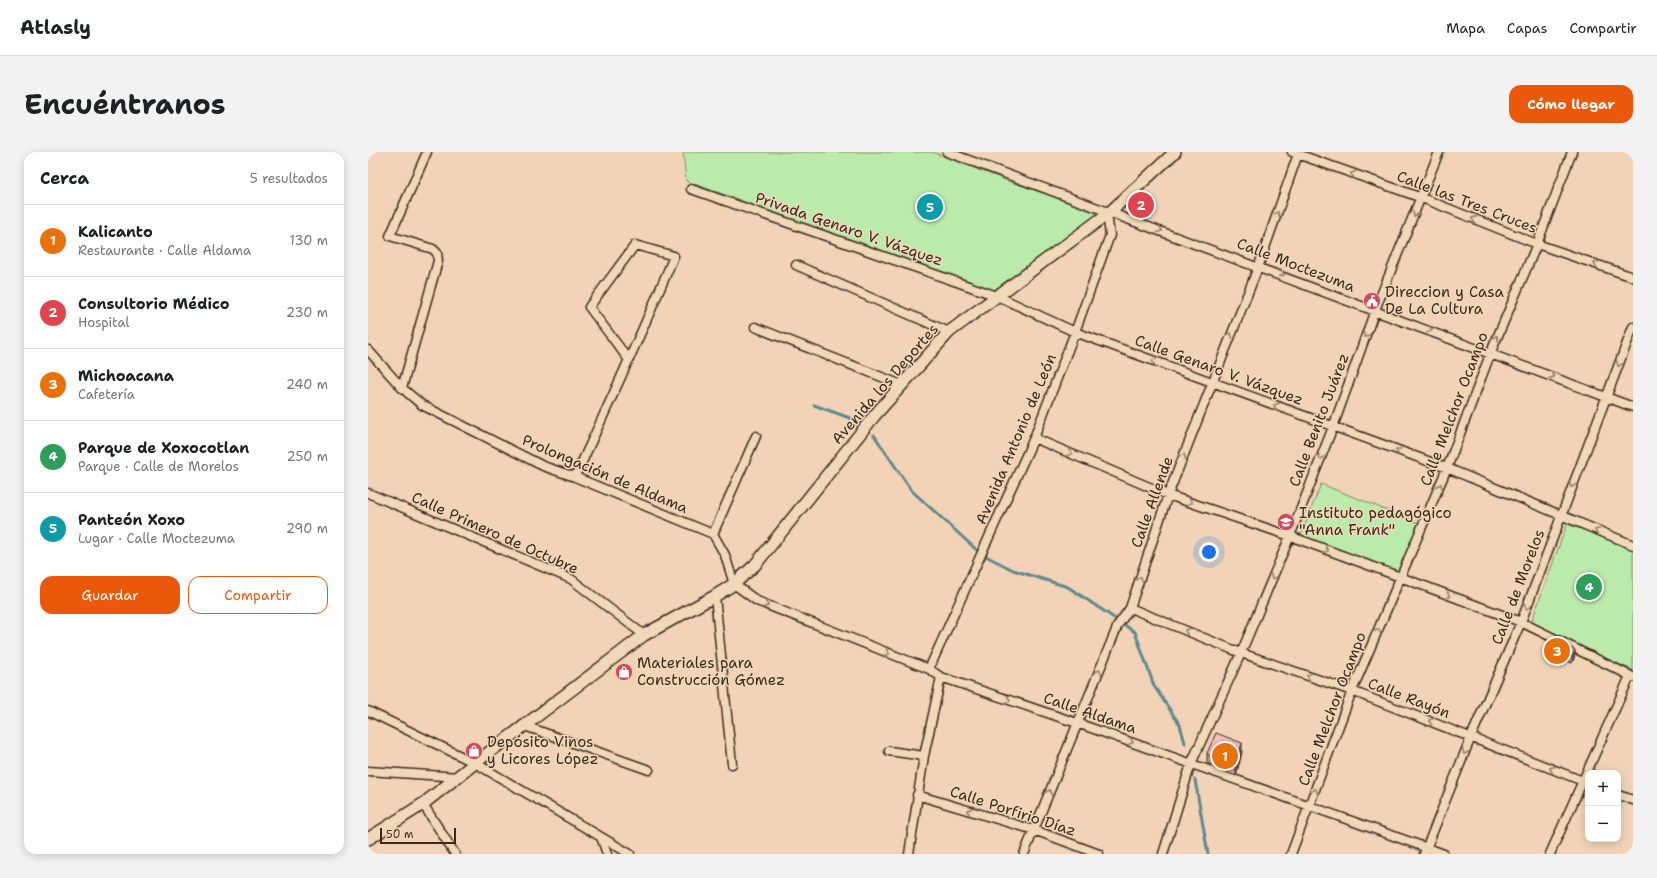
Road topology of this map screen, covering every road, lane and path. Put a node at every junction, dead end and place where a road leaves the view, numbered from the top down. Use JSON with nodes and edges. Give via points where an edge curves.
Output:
{"nodes":[{"id":1,"x":427,"y":152,"type":"edge"},
{"id":2,"x":947,"y":152,"type":"edge"},
{"id":3,"x":1175,"y":152,"type":"edge"},
{"id":4,"x":1440,"y":152,"type":"edge"},
{"id":5,"x":1572,"y":152,"type":"edge"},
{"id":6,"x":1295,"y":153,"type":"edge"},
{"id":7,"x":691,"y":188,"type":"dead end"},
{"id":8,"x":1422,"y":198,"type":"junction"},
{"id":9,"x":1108,"y":213,"type":"junction"},
{"id":10,"x":1537,"y":244,"type":"junction"},
{"id":11,"x":796,"y":265,"type":"dead end"},
{"id":12,"x":1258,"y":265,"type":"junction"},
{"id":13,"x":1633,"y":277,"type":"edge"},
{"id":14,"x":997,"y":296,"type":"junction"},
{"id":15,"x":1375,"y":310,"type":"junction"},
{"id":16,"x":755,"y":327,"type":"dead end"},
{"id":17,"x":1633,"y":327,"type":"edge"},
{"id":18,"x":949,"y":332,"type":"junction"},
{"id":19,"x":1076,"y":332,"type":"junction"},
{"id":20,"x":368,"y":350,"type":"edge"},
{"id":21,"x":1491,"y":352,"type":"junction"},
{"id":22,"x":629,"y":360,"type":"junction"},
{"id":23,"x":1212,"y":382,"type":"junction"},
{"id":24,"x":902,"y":384,"type":"junction"},
{"id":25,"x":402,"y":388,"type":"junction"},
{"id":26,"x":1605,"y":397,"type":"junction"},
{"id":27,"x":1633,"y":407,"type":"edge"},
{"id":28,"x":1333,"y":427,"type":"junction"},
{"id":29,"x":756,"y":436,"type":"dead end"},
{"id":30,"x":1034,"y":438,"type":"junction"},
{"id":31,"x":1447,"y":468,"type":"junction"},
{"id":32,"x":576,"y":477,"type":"junction"},
{"id":33,"x":368,"y":493,"type":"edge"},
{"id":34,"x":1168,"y":495,"type":"junction"},
{"id":35,"x":1561,"y":516,"type":"junction"},
{"id":36,"x":713,"y":534,"type":"junction"},
{"id":37,"x":1290,"y":536,"type":"junction"},
{"id":38,"x":1633,"y":545,"type":"edge"},
{"id":39,"x":1400,"y":579,"type":"junction"},
{"id":40,"x":734,"y":584,"type":"junction"},
{"id":41,"x":715,"y":596,"type":"junction"},
{"id":42,"x":1128,"y":611,"type":"junction"},
{"id":43,"x":1521,"y":622,"type":"junction"},
{"id":44,"x":644,"y":635,"type":"junction"},
{"id":45,"x":1241,"y":653,"type":"junction"},
{"id":46,"x":929,"y":669,"type":"junction"},
{"id":47,"x":1632,"y":676,"type":"edge"},
{"id":48,"x":941,"y":677,"type":"junction"},
{"id":49,"x":1352,"y":691,"type":"junction"},
{"id":50,"x":368,"y":711,"type":"edge"},
{"id":51,"x":1077,"y":723,"type":"junction"},
{"id":52,"x":525,"y":726,"type":"junction"},
{"id":53,"x":1471,"y":737,"type":"junction"},
{"id":54,"x":889,"y":751,"type":"dead end"},
{"id":55,"x":924,"y":756,"type":"junction"},
{"id":56,"x":475,"y":763,"type":"junction"},
{"id":57,"x":732,"y":764,"type":"dead end"},
{"id":58,"x":1191,"y":764,"type":"junction"},
{"id":59,"x":649,"y":770,"type":"dead end"},
{"id":60,"x":1590,"y":770,"type":"edge"},
{"id":61,"x":368,"y":771,"type":"edge"},
{"id":62,"x":459,"y":776,"type":"junction"},
{"id":63,"x":1585,"y":782,"type":"edge"},
{"id":64,"x":917,"y":795,"type":"junction"},
{"id":65,"x":1621,"y":796,"type":"edge"},
{"id":66,"x":1633,"y":800,"type":"edge"},
{"id":67,"x":423,"y":804,"type":"junction"},
{"id":68,"x":1310,"y":805,"type":"junction"},
{"id":69,"x":1034,"y":830,"type":"junction"},
{"id":70,"x":601,"y":837,"type":"junction"},
{"id":71,"x":368,"y":839,"type":"edge"},
{"id":72,"x":1426,"y":851,"type":"edge"},
{"id":73,"x":455,"y":854,"type":"edge"},
{"id":74,"x":607,"y":854,"type":"edge"},
{"id":75,"x":630,"y":854,"type":"edge"},
{"id":76,"x":909,"y":854,"type":"edge"},
{"id":77,"x":1024,"y":854,"type":"edge"},
{"id":78,"x":1099,"y":854,"type":"edge"},
{"id":79,"x":1163,"y":854,"type":"edge"},
{"id":80,"x":1291,"y":854,"type":"edge"},
{"id":81,"x":1444,"y":854,"type":"edge"},
{"id":82,"x":1550,"y":854,"type":"edge"}],
"edges":[{"from":1,"to":25,"type":"street","via":[[390,236],[433,249],[437,253],[438,262]]},
{"from":2,"to":9,"type":"street","name":"Calle Moctezuma"},
{"from":3,"to":9,"type":"street","name":"Avenida los Deportes"},
{"from":4,"to":8,"type":"street","name":"Calle Benito Juárez"},
{"from":5,"to":10,"type":"street","name":"Calle Melchor Ocampo"},
{"from":8,"to":6,"type":"street","name":"Calle las Tres Cruces","one_way":true},
{"from":12,"to":6,"type":"street","name":"Calle Allende","one_way":true},
{"from":7,"to":14,"type":"street","name":"Privada Genaro V. Vázquez"},
{"from":10,"to":8,"type":"street","name":"Calle las Tres Cruces","one_way":true},
{"from":8,"to":15,"type":"street","name":"Calle Benito Juárez","one_way":true},
{"from":9,"to":12,"type":"street","name":"Calle Moctezuma","one_way":true},
{"from":9,"to":14,"type":"street","name":"Avenida los Deportes"},
{"from":9,"to":19,"type":"street","name":"Avenida Antonio de León","via":[[1110,235]]},
{"from":13,"to":10,"type":"street","name":"Calle las Tres Cruces","one_way":true},
{"from":21,"to":10,"type":"street","name":"Calle Melchor Ocampo","one_way":true},
{"from":11,"to":18,"type":"street"},
{"from":12,"to":15,"type":"street","name":"Calle Moctezuma","one_way":true},
{"from":23,"to":12,"type":"street","name":"Calle Allende","one_way":true},
{"from":14,"to":18,"type":"street","name":"Avenida los Deportes"},
{"from":14,"to":19,"type":"street","name":"Calle Genaro V. Vázquez"},
{"from":15,"to":21,"type":"street","name":"Calle Moctezuma","one_way":true},
{"from":15,"to":28,"type":"street","name":"Calle Benito Juárez","one_way":true},
{"from":16,"to":24,"type":"street"},
{"from":17,"to":26,"type":"street","name":"Calle de Morelos","one_way":true},
{"from":18,"to":24,"type":"street","name":"Avenida los Deportes"},
{"from":23,"to":19,"type":"street","name":"Calle Genaro V. Vázquez","one_way":true},
{"from":19,"to":30,"type":"street","name":"Avenida Antonio de León"},
{"from":20,"to":25,"type":"street","name":"Prolongación de Aldama"},
{"from":21,"to":26,"type":"street","name":"Calle Moctezuma","one_way":true},
{"from":21,"to":31,"type":"street","name":"Calle Melchor Ocampo"},
{"from":22,"to":22,"type":"street","via":[[589,307],[635,244],[674,256]]},
{"from":22,"to":32,"type":"street"},
{"from":28,"to":23,"type":"street","name":"Calle Genaro V. Vázquez","one_way":true},
{"from":34,"to":23,"type":"street","name":"Calle Allende","one_way":true},
{"from":24,"to":40,"type":"street","name":"Avenida los Deportes","via":[[755,565]]},
{"from":25,"to":32,"type":"street","name":"Prolongación de Aldama","via":[[422,405],[543,466]]},
{"from":26,"to":27,"type":"street","name":"Calle Moctezuma"},
{"from":26,"to":35,"type":"street","name":"Calle de Morelos","one_way":true},
{"from":31,"to":28,"type":"street","name":"Calle Genaro V. Vázquez","one_way":true},
{"from":28,"to":37,"type":"street","name":"Calle Benito Juárez","one_way":true},
{"from":29,"to":36,"type":"street"},
{"from":30,"to":34,"type":"street","one_way":true},
{"from":30,"to":46,"type":"street","name":"Avenida Antonio de León"},
{"from":31,"to":35,"type":"street","name":"Calle Genaro V. Vázquez"},
{"from":39,"to":31,"type":"street","name":"Calle Melchor Ocampo","one_way":true},
{"from":32,"to":36,"type":"street","name":"Prolongación de Aldama"},
{"from":33,"to":44,"type":"street","name":"Calle Primero de Octubre","via":[[571,579]]},
{"from":34,"to":37,"type":"street","one_way":true},
{"from":42,"to":34,"type":"street","name":"Calle Allende","one_way":true},
{"from":38,"to":35,"type":"street","name":"Calle Genaro V. Vázquez","one_way":true},
{"from":35,"to":43,"type":"street","name":"Calle de Morelos","one_way":true},
{"from":36,"to":40,"type":"street","via":[[725,555]]},
{"from":37,"to":39,"type":"street","one_way":true},
{"from":37,"to":45,"type":"street","name":"Calle Benito Juárez","one_way":true},
{"from":39,"to":43,"type":"street","one_way":true},
{"from":49,"to":39,"type":"street","name":"Calle Melchor Ocampo","one_way":true},
{"from":40,"to":41,"type":"street","name":"Avenida los Deportes"},
{"from":40,"to":46,"type":"street","name":"Calle Aldama","one_way":true,"via":[[757,601]]},
{"from":41,"to":44,"type":"street","name":"Avenida los Deportes"},
{"from":41,"to":57,"type":"street"},
{"from":45,"to":42,"type":"street","name":"Calle Rayón","one_way":true},
{"from":51,"to":42,"type":"street","name":"Calle Allende","one_way":true,"via":[[1118,625]]},
{"from":43,"to":47,"type":"street"},
{"from":43,"to":53,"type":"street","name":"Calle de Morelos"},
{"from":44,"to":52,"type":"street","name":"Avenida los Deportes"},
{"from":49,"to":45,"type":"street","name":"Calle Rayón","one_way":true},
{"from":45,"to":58,"type":"street","name":"Calle Benito Juárez"},
{"from":46,"to":48,"type":"street","name":"Calle Aldama"},
{"from":47,"to":60,"type":"street"},
{"from":48,"to":51,"type":"street","name":"Calle Aldama","one_way":true},
{"from":48,"to":55,"type":"street"},
{"from":53,"to":49,"type":"street","name":"Calle Rayón","one_way":true},
{"from":68,"to":49,"type":"street","name":"Calle Melchor Ocampo","one_way":true},
{"from":50,"to":56,"type":"street"},
{"from":51,"to":58,"type":"street","name":"Calle Aldama","one_way":true},
{"from":69,"to":51,"type":"street","name":"Calle Allende","one_way":true},
{"from":52,"to":56,"type":"street","name":"Avenida los Deportes"},
{"from":52,"to":59,"type":"street"},
{"from":63,"to":53,"type":"street","name":"Calle Rayón","one_way":true},
{"from":53,"to":72,"type":"street","name":"Calle de Morelos","one_way":true},
{"from":54,"to":55,"type":"street"},
{"from":55,"to":64,"type":"street"},
{"from":56,"to":62,"type":"street","name":"Avenida los Deportes"},
{"from":56,"to":70,"type":"street"},
{"from":58,"to":68,"type":"street","name":"Calle Aldama"},
{"from":58,"to":79,"type":"street","name":"Calle Benito Juárez"},
{"from":61,"to":62,"type":"street"},
{"from":62,"to":67,"type":"street","name":"Avenida los Deportes"},
{"from":63,"to":82,"type":"street"},
{"from":69,"to":64,"type":"street","name":"Calle Porfirio Díaz","one_way":true},
{"from":64,"to":76,"type":"street"},
{"from":65,"to":66,"type":"street"},
{"from":67,"to":71,"type":"street","name":"Avenida los Deportes"},
{"from":67,"to":73,"type":"street"},
{"from":68,"to":72,"type":"street","name":"Calle Aldama"},
{"from":68,"to":80,"type":"street","name":"Calle Melchor Ocampo"},
{"from":69,"to":77,"type":"street","name":"Calle Allende"},
{"from":69,"to":78,"type":"street","name":"Calle Porfirio Díaz"},
{"from":70,"to":74,"type":"street"},
{"from":70,"to":75,"type":"street"},
{"from":72,"to":81,"type":"street","name":"Calle Aldama"}]}
